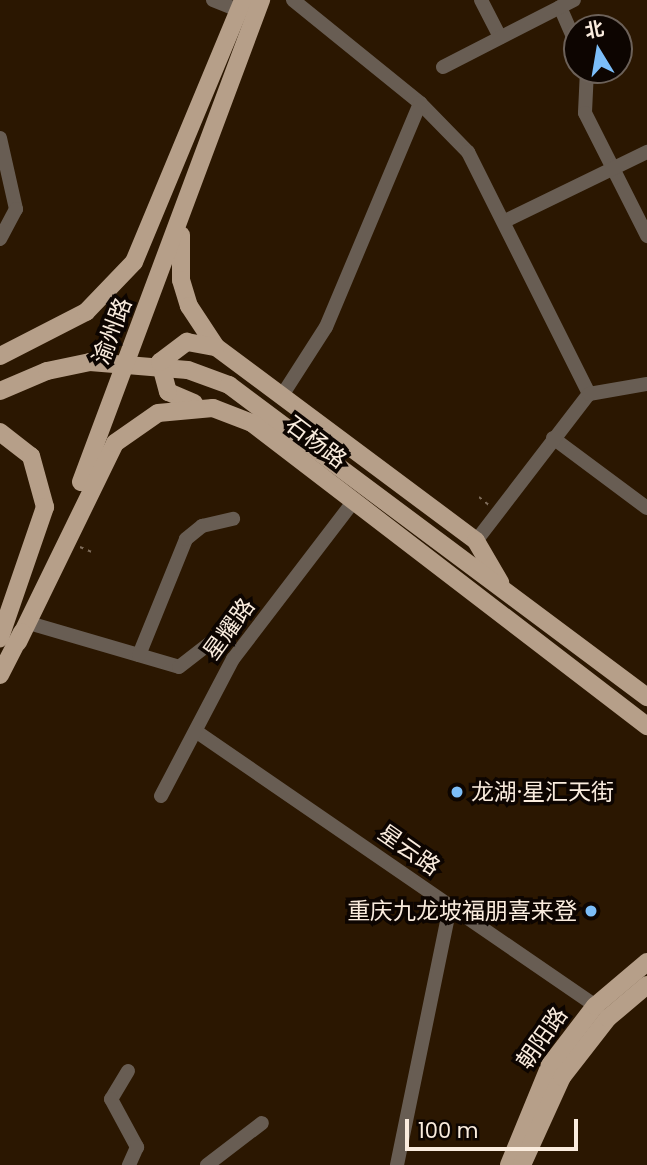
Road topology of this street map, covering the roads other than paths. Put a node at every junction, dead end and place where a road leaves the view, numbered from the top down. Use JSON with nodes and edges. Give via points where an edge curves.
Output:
{"nodes":[{"id":1,"x":213,"y":0,"type":"edge"},
{"id":2,"x":261,"y":0,"type":"edge"},
{"id":3,"x":293,"y":0,"type":"edge"},
{"id":4,"x":481,"y":0,"type":"edge"},
{"id":5,"x":574,"y":0,"type":"edge"},
{"id":6,"x":240,"y":5,"type":"edge"},
{"id":7,"x":560,"y":7,"type":"junction"},
{"id":8,"x":563,"y":14,"type":"edge"},
{"id":9,"x":500,"y":37,"type":"junction"},
{"id":10,"x":443,"y":67,"type":"dead end"},
{"id":11,"x":586,"y":84,"type":"edge"},
{"id":12,"x":420,"y":103,"type":"junction"},
{"id":13,"x":0,"y":138,"type":"edge"},
{"id":14,"x":647,"y":152,"type":"edge"},
{"id":15,"x":612,"y":168,"type":"junction"},
{"id":16,"x":187,"y":201,"type":"junction"},
{"id":17,"x":507,"y":220,"type":"junction"},
{"id":18,"x":647,"y":236,"type":"edge"},
{"id":19,"x":0,"y":239,"type":"edge"},
{"id":20,"x":216,"y":347,"type":"junction"},
{"id":21,"x":0,"y":356,"type":"edge"},
{"id":22,"x":647,"y":384,"type":"edge"},
{"id":23,"x":1,"y":391,"type":"edge"},
{"id":24,"x":589,"y":394,"type":"junction"},
{"id":25,"x":281,"y":397,"type":"junction"},
{"id":26,"x":213,"y":408,"type":"junction"},
{"id":27,"x":0,"y":432,"type":"edge"},
{"id":28,"x":553,"y":438,"type":"junction"},
{"id":29,"x":354,"y":501,"type":"junction"},
{"id":30,"x":647,"y":508,"type":"edge"},
{"id":31,"x":233,"y":519,"type":"dead end"},
{"id":32,"x":476,"y":541,"type":"junction"},
{"id":33,"x":505,"y":591,"type":"junction"},
{"id":34,"x":29,"y":624,"type":"junction"},
{"id":35,"x":219,"y":636,"type":"dead end"},
{"id":36,"x":0,"y":638,"type":"edge"},
{"id":37,"x":19,"y":642,"type":"junction"},
{"id":38,"x":139,"y":655,"type":"junction"},
{"id":39,"x":0,"y":675,"type":"edge"},
{"id":40,"x":647,"y":696,"type":"edge"},
{"id":41,"x":647,"y":726,"type":"edge"},
{"id":42,"x":197,"y":732,"type":"junction"},
{"id":43,"x":161,"y":796,"type":"dead end"},
{"id":44,"x":450,"y":906,"type":"junction"},
{"id":45,"x":647,"y":961,"type":"edge"},
{"id":46,"x":647,"y":985,"type":"edge"},
{"id":47,"x":595,"y":1006,"type":"junction"},
{"id":48,"x":128,"y":1071,"type":"dead end"},
{"id":49,"x":262,"y":1122,"type":"dead end"},
{"id":50,"x":129,"y":1165,"type":"edge"},
{"id":51,"x":207,"y":1165,"type":"edge"},
{"id":52,"x":397,"y":1165,"type":"edge"},
{"id":53,"x":509,"y":1165,"type":"edge"},
{"id":54,"x":522,"y":1165,"type":"edge"}],
"edges":[{"from":1,"to":6,"type":"street"},
{"from":2,"to":16,"type":"main road","name":"渝州路"},
{"from":3,"to":12,"type":"street"},
{"from":4,"to":9,"type":"street"},
{"from":5,"to":7,"type":"street"},
{"from":6,"to":21,"type":"main road","name":"渝州路","via":[[134,262],[86,312]]},
{"from":7,"to":8,"type":"street"},
{"from":7,"to":9,"type":"street"},
{"from":9,"to":10,"type":"street"},
{"from":11,"to":15,"type":"street","via":[[585,113]]},
{"from":12,"to":17,"type":"street","via":[[468,152]]},
{"from":12,"to":25,"type":"street","via":[[326,327]]},
{"from":13,"to":19,"type":"street","via":[[16,209]]},
{"from":14,"to":15,"type":"street"},
{"from":15,"to":17,"type":"street"},
{"from":15,"to":18,"type":"street"},
{"from":16,"to":20,"type":"main road","via":[[181,280],[189,306]]},
{"from":16,"to":37,"type":"main road","name":"渝州路"},
{"from":17,"to":24,"type":"street"},
{"from":20,"to":25,"type":"main road"},
{"from":20,"to":26,"type":"main road","via":[[178,345],[164,355],[159,371],[176,397]]},
{"from":22,"to":24,"type":"street"},
{"from":23,"to":33,"type":"main road","name":"石杨路","via":[[47,370],[90,362],[188,370],[267,408]]},
{"from":24,"to":28,"type":"street"},
{"from":25,"to":32,"type":"main road"},
{"from":26,"to":29,"type":"main road","name":"石杨路","via":[[252,423]]},
{"from":26,"to":34,"type":"main road","name":"石杨路","via":[[158,413],[115,443]]},
{"from":27,"to":36,"type":"main road","via":[[31,456],[45,507]]},
{"from":28,"to":30,"type":"street"},
{"from":28,"to":32,"type":"street"},
{"from":29,"to":41,"type":"main road","name":"石杨路"},
{"from":29,"to":42,"type":"street","name":"星耀路","via":[[233,659]]},
{"from":31,"to":38,"type":"street","via":[[202,526],[186,539]]},
{"from":32,"to":33,"type":"main road"},
{"from":33,"to":40,"type":"main road","name":"石杨路"},
{"from":34,"to":37,"type":"main road","name":"石杨路"},
{"from":34,"to":38,"type":"street"},
{"from":35,"to":38,"type":"street","via":[[180,667]]},
{"from":37,"to":39,"type":"main road","name":"渝州路"},
{"from":42,"to":43,"type":"street","name":"星耀路"},
{"from":42,"to":44,"type":"street","name":"星云路"},
{"from":44,"to":47,"type":"street","name":"星云路"},
{"from":44,"to":52,"type":"street"},
{"from":45,"to":47,"type":"main road","name":"朝阳路"},
{"from":46,"to":54,"type":"main road","name":"朝阳路","via":[[608,1018],[562,1077]]},
{"from":47,"to":53,"type":"main road","name":"朝阳路","via":[[533,1094]]},
{"from":48,"to":50,"type":"street","via":[[111,1098],[137,1147]]},
{"from":49,"to":51,"type":"street"}]}
